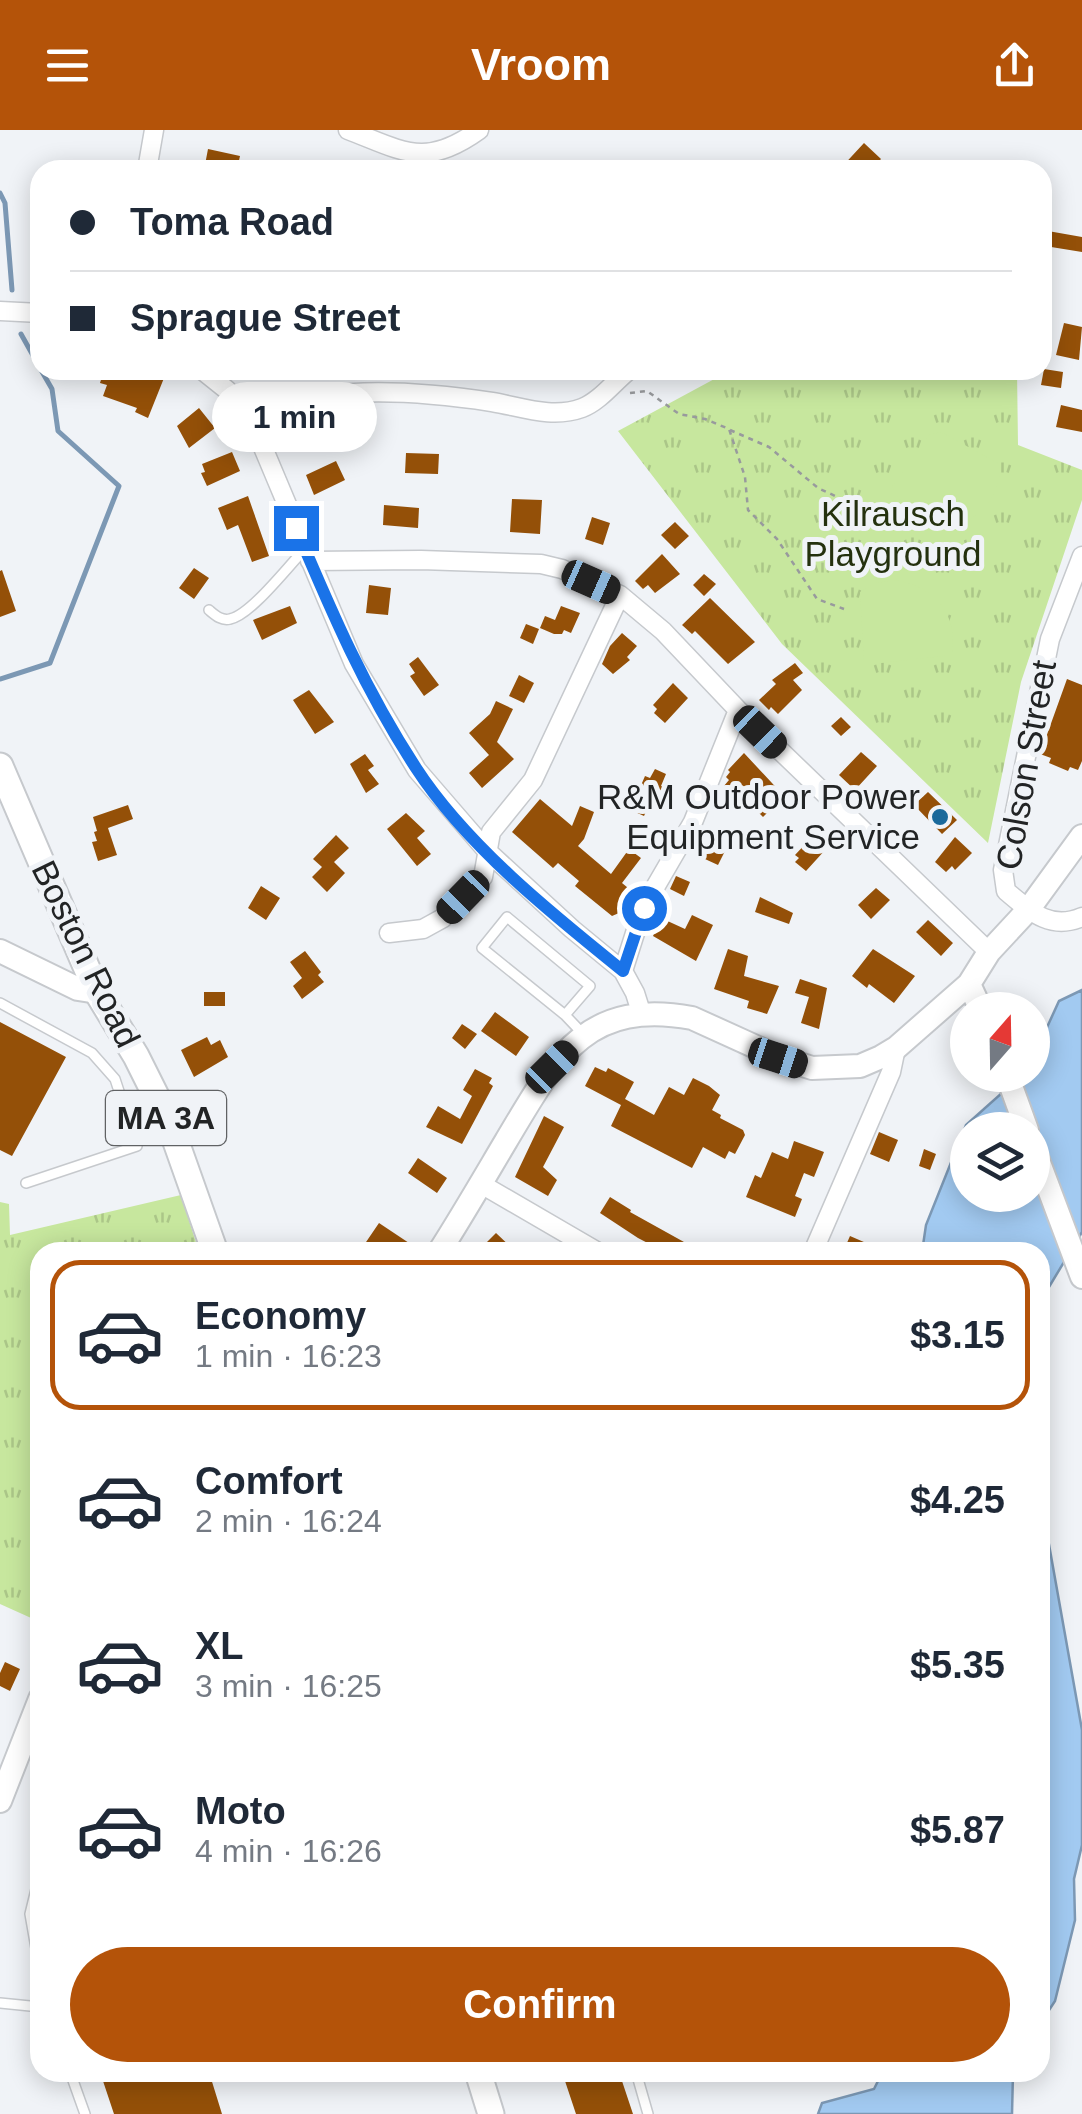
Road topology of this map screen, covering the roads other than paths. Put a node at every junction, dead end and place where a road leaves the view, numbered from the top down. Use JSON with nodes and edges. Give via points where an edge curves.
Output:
{"nodes":[{"id":1,"x":154,"y":130,"type":"edge"},
{"id":2,"x":348,"y":130,"type":"edge"},
{"id":3,"x":479,"y":130,"type":"edge"},
{"id":4,"x":149,"y":160,"type":"edge"},
{"id":5,"x":0,"y":311,"type":"edge"},
{"id":6,"x":30,"y":312,"type":"edge"},
{"id":7,"x":214,"y":380,"type":"edge"},
{"id":8,"x":618,"y":380,"type":"edge"},
{"id":9,"x":254,"y":426,"type":"junction"},
{"id":10,"x":307,"y":555,"type":"junction"},
{"id":11,"x":1082,"y":556,"type":"edge"},
{"id":12,"x":620,"y":594,"type":"junction"},
{"id":13,"x":209,"y":610,"type":"dead end"},
{"id":14,"x":738,"y":710,"type":"junction"},
{"id":15,"x":0,"y":766,"type":"edge"},
{"id":16,"x":1082,"y":836,"type":"edge"},
{"id":17,"x":487,"y":851,"type":"junction"},
{"id":18,"x":1028,"y":910,"type":"junction"},
{"id":19,"x":1082,"y":916,"type":"edge"},
{"id":20,"x":389,"y":933,"type":"dead end"},
{"id":21,"x":0,"y":951,"type":"edge"},
{"id":22,"x":989,"y":952,"type":"junction"},
{"id":23,"x":623,"y":971,"type":"junction"},
{"id":24,"x":969,"y":984,"type":"junction"},
{"id":25,"x":97,"y":992,"type":"junction"},
{"id":26,"x":973,"y":992,"type":"edge"},
{"id":27,"x":0,"y":1002,"type":"edge"},
{"id":28,"x":640,"y":1012,"type":"junction"},
{"id":29,"x":565,"y":1015,"type":"junction"},
{"id":30,"x":584,"y":1034,"type":"junction"},
{"id":31,"x":896,"y":1048,"type":"junction"},
{"id":32,"x":26,"y":1183,"type":"dead end"},
{"id":33,"x":480,"y":1184,"type":"junction"},
{"id":34,"x":1050,"y":1192,"type":"edge"},
{"id":35,"x":212,"y":1242,"type":"edge"},
{"id":36,"x":444,"y":1242,"type":"edge"},
{"id":37,"x":581,"y":1242,"type":"edge"},
{"id":38,"x":816,"y":1242,"type":"edge"},
{"id":39,"x":1081,"y":1275,"type":"edge"},
{"id":40,"x":30,"y":1724,"type":"edge"},
{"id":41,"x":0,"y":1801,"type":"edge"},
{"id":42,"x":0,"y":2003,"type":"edge"},
{"id":43,"x":30,"y":2006,"type":"edge"},
{"id":44,"x":74,"y":2082,"type":"edge"},
{"id":45,"x":481,"y":2082,"type":"edge"},
{"id":46,"x":639,"y":2082,"type":"edge"},
{"id":47,"x":86,"y":2114,"type":"edge"},
{"id":48,"x":491,"y":2114,"type":"edge"},
{"id":49,"x":648,"y":2114,"type":"edge"}],
"edges":[{"from":1,"to":4,"type":"street"},
{"from":2,"to":3,"type":"street","via":[[394,150],[430,154]]},
{"from":5,"to":6,"type":"street"},
{"from":7,"to":9,"type":"street"},
{"from":8,"to":9,"type":"street","via":[[584,408],[545,413],[464,398],[380,393],[322,396]]},
{"from":9,"to":10,"type":"street"},
{"from":10,"to":12,"type":"street","via":[[541,564]]},
{"from":10,"to":13,"type":"lane","via":[[232,620]]},
{"from":10,"to":17,"type":"street","via":[[354,664],[417,770]]},
{"from":11,"to":18,"type":"street","name":"Colson Street","via":[[1041,674],[1002,870],[1006,891]]},
{"from":12,"to":14,"type":"street"},
{"from":12,"to":17,"type":"street","via":[[533,780],[491,832]]},
{"from":14,"to":22,"type":"street"},
{"from":14,"to":23,"type":"street","via":[[693,822],[644,908]]},
{"from":15,"to":25,"type":"main road","name":"Boston Road","number":"MA 3A"},
{"from":16,"to":18,"type":"street"},
{"from":17,"to":20,"type":"street","via":[[483,877],[444,918],[423,929]]},
{"from":17,"to":23,"type":"street"},
{"from":18,"to":19,"type":"street","via":[[1060,923]]},
{"from":18,"to":22,"type":"street"},
{"from":21,"to":25,"type":"street"},
{"from":22,"to":24,"type":"street"},
{"from":23,"to":28,"type":"street"},
{"from":24,"to":26,"type":"street"},
{"from":24,"to":31,"type":"street"},
{"from":25,"to":35,"type":"main road","name":"Boston Road","number":"MA 3A","via":[[169,1122]]},
{"from":27,"to":32,"type":"lane","via":[[92,1053],[115,1079],[137,1146]]},
{"from":28,"to":30,"type":"street"},
{"from":28,"to":31,"type":"street","via":[[692,1018],[812,1068],[860,1066]]},
{"from":29,"to":29,"type":"lane","via":[[590,986],[507,917],[482,948]]},
{"from":29,"to":30,"type":"lane"},
{"from":30,"to":33,"type":"street","via":[[524,1106]]},
{"from":31,"to":38,"type":"street"},
{"from":33,"to":36,"type":"street"},
{"from":33,"to":37,"type":"street"},
{"from":34,"to":39,"type":"street"},
{"from":40,"to":41,"type":"street"},
{"from":42,"to":43,"type":"lane"},
{"from":44,"to":47,"type":"lane"},
{"from":45,"to":48,"type":"main road"},
{"from":46,"to":49,"type":"lane"}]}
